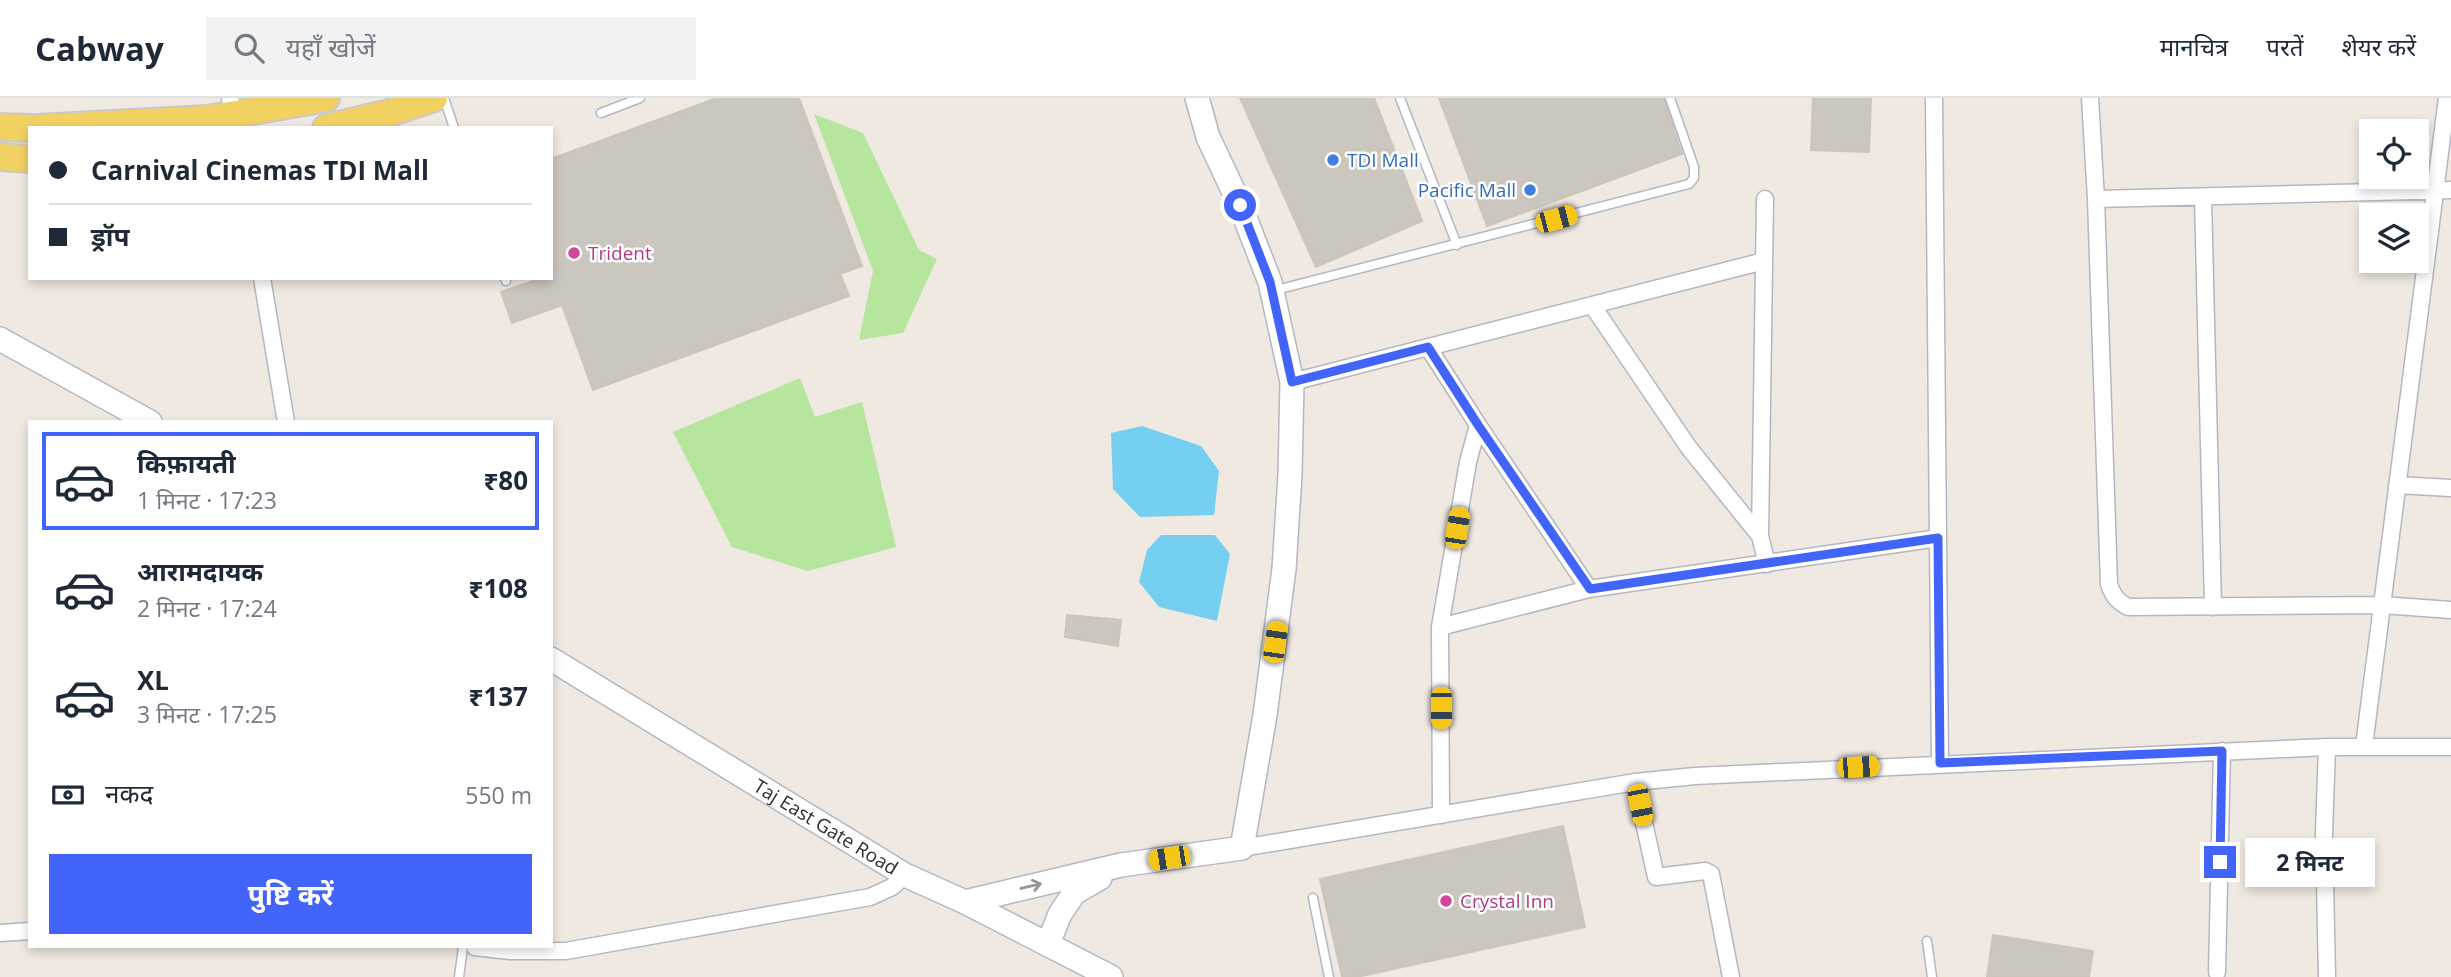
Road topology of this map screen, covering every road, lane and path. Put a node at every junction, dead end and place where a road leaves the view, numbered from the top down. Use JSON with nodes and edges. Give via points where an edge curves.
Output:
{"nodes":[{"id":1,"x":326,"y":98,"type":"edge"},
{"id":2,"x":434,"y":98,"type":"edge"},
{"id":3,"x":444,"y":98,"type":"edge"},
{"id":4,"x":640,"y":98,"type":"edge"},
{"id":5,"x":1178,"y":98,"type":"edge"},
{"id":6,"x":1197,"y":98,"type":"edge"},
{"id":7,"x":1400,"y":98,"type":"edge"},
{"id":8,"x":1670,"y":98,"type":"edge"},
{"id":9,"x":1934,"y":98,"type":"edge"},
{"id":10,"x":2090,"y":98,"type":"edge"},
{"id":11,"x":2447,"y":98,"type":"edge"},
{"id":12,"x":246,"y":113,"type":"edge"},
{"id":13,"x":601,"y":113,"type":"dead end"},
{"id":14,"x":85,"y":126,"type":"edge"},
{"id":15,"x":335,"y":126,"type":"edge"},
{"id":16,"x":453,"y":126,"type":"edge"},
{"id":17,"x":0,"y":127,"type":"edge"},
{"id":18,"x":28,"y":128,"type":"edge"},
{"id":19,"x":1208,"y":137,"type":"junction"},
{"id":20,"x":0,"y":157,"type":"edge"},
{"id":21,"x":28,"y":159,"type":"edge"},
{"id":22,"x":2443,"y":190,"type":"edge"},
{"id":23,"x":2203,"y":198,"type":"junction"},
{"id":24,"x":2096,"y":199,"type":"junction"},
{"id":25,"x":1765,"y":200,"type":"dead end"},
{"id":26,"x":1457,"y":245,"type":"junction"},
{"id":27,"x":1764,"y":261,"type":"junction"},
{"id":28,"x":262,"y":280,"type":"edge"},
{"id":29,"x":1272,"y":291,"type":"junction"},
{"id":30,"x":1592,"y":305,"type":"junction"},
{"id":31,"x":0,"y":339,"type":"edge"},
{"id":32,"x":1428,"y":347,"type":"junction"},
{"id":33,"x":1292,"y":382,"type":"junction"},
{"id":34,"x":146,"y":420,"type":"edge"},
{"id":35,"x":286,"y":420,"type":"edge"},
{"id":36,"x":1478,"y":425,"type":"junction"},
{"id":37,"x":2397,"y":485,"type":"junction"},
{"id":38,"x":2451,"y":488,"type":"edge"},
{"id":39,"x":1760,"y":536,"type":"junction"},
{"id":40,"x":1938,"y":538,"type":"junction"},
{"id":41,"x":1767,"y":564,"type":"junction"},
{"id":42,"x":1590,"y":589,"type":"junction"},
{"id":43,"x":2382,"y":606,"type":"junction"},
{"id":44,"x":2213,"y":607,"type":"junction"},
{"id":45,"x":2451,"y":610,"type":"edge"},
{"id":46,"x":1440,"y":627,"type":"junction"},
{"id":47,"x":553,"y":660,"type":"edge"},
{"id":48,"x":2364,"y":746,"type":"junction"},
{"id":49,"x":2327,"y":747,"type":"junction"},
{"id":50,"x":2451,"y":747,"type":"edge"},
{"id":51,"x":2222,"y":751,"type":"junction"},
{"id":52,"x":1940,"y":763,"type":"junction"},
{"id":53,"x":1635,"y":782,"type":"junction"},
{"id":54,"x":1441,"y":815,"type":"junction"},
{"id":55,"x":1242,"y":848,"type":"junction"},
{"id":56,"x":1121,"y":865,"type":"junction"},
{"id":57,"x":905,"y":875,"type":"junction"},
{"id":58,"x":1313,"y":898,"type":"dead end"},
{"id":59,"x":965,"y":902,"type":"junction"},
{"id":60,"x":28,"y":931,"type":"edge"},
{"id":61,"x":0,"y":933,"type":"edge"},
{"id":62,"x":1927,"y":941,"type":"dead end"},
{"id":63,"x":1048,"y":944,"type":"junction"},
{"id":64,"x":463,"y":948,"type":"edge"},
{"id":65,"x":484,"y":948,"type":"edge"},
{"id":66,"x":2217,"y":972,"type":"dead end"},
{"id":67,"x":459,"y":977,"type":"edge"},
{"id":68,"x":1111,"y":977,"type":"edge"},
{"id":69,"x":1329,"y":977,"type":"edge"},
{"id":70,"x":1731,"y":977,"type":"edge"},
{"id":71,"x":1932,"y":977,"type":"edge"},
{"id":72,"x":2327,"y":977,"type":"edge"}],
"edges":[{"from":1,"to":12,"type":"main road"},
{"from":2,"to":15,"type":"main road"},
{"from":3,"to":16,"type":"lane"},
{"from":4,"to":13,"type":"lane"},
{"from":5,"to":19,"type":"main road"},
{"from":6,"to":19,"type":"main road"},
{"from":7,"to":26,"type":"lane"},
{"from":8,"to":26,"type":"lane","via":[[1694,167],[1689,184]]},
{"from":9,"to":40,"type":"street"},
{"from":10,"to":24,"type":"street"},
{"from":11,"to":22,"type":"street"},
{"from":12,"to":14,"type":"main road","via":[[181,122]]},
{"from":17,"to":18,"type":"main road"},
{"from":19,"to":29,"type":"main road"},
{"from":20,"to":21,"type":"main road"},
{"from":22,"to":23,"type":"street"},
{"from":22,"to":37,"type":"street"},
{"from":23,"to":24,"type":"street"},
{"from":23,"to":44,"type":"street"},
{"from":24,"to":44,"type":"street","via":[[2109,584],[2118,602],[2128,607]]},
{"from":25,"to":27,"type":"street"},
{"from":26,"to":29,"type":"lane"},
{"from":27,"to":30,"type":"street"},
{"from":27,"to":39,"type":"street"},
{"from":28,"to":35,"type":"street"},
{"from":29,"to":33,"type":"main road"},
{"from":30,"to":32,"type":"street"},
{"from":30,"to":39,"type":"street","via":[[1689,447]]},
{"from":31,"to":34,"type":"main road"},
{"from":32,"to":33,"type":"street"},
{"from":32,"to":36,"type":"street"},
{"from":33,"to":55,"type":"main road","via":[[1284,569]]},
{"from":36,"to":42,"type":"street"},
{"from":36,"to":46,"type":"street"},
{"from":37,"to":38,"type":"street"},
{"from":37,"to":43,"type":"street"},
{"from":39,"to":41,"type":"street"},
{"from":40,"to":41,"type":"street"},
{"from":40,"to":52,"type":"street"},
{"from":41,"to":42,"type":"street"},
{"from":42,"to":46,"type":"street"},
{"from":43,"to":44,"type":"street"},
{"from":43,"to":45,"type":"street"},
{"from":43,"to":48,"type":"street"},
{"from":46,"to":54,"type":"street"},
{"from":47,"to":57,"type":"main road","name":"Taj East Gate Road"},
{"from":48,"to":49,"type":"street"},
{"from":48,"to":50,"type":"street"},
{"from":49,"to":51,"type":"street"},
{"from":49,"to":72,"type":"street"},
{"from":51,"to":52,"type":"street"},
{"from":51,"to":66,"type":"street"},
{"from":52,"to":53,"type":"street"},
{"from":53,"to":54,"type":"street"},
{"from":53,"to":70,"type":"street","via":[[1656,877],[1711,874]]},
{"from":54,"to":55,"type":"street"},
{"from":55,"to":56,"type":"main road"},
{"from":59,"to":56,"type":"main road","one_way":true},
{"from":56,"to":63,"type":"main road","via":[[1074,893]]},
{"from":57,"to":59,"type":"main road","name":"Taj East Gate Road"},
{"from":57,"to":65,"type":"street","via":[[870,897],[566,951]]},
{"from":58,"to":69,"type":"lane"},
{"from":59,"to":63,"type":"main road","name":"Taj East Gate Road"},
{"from":60,"to":61,"type":"street"},
{"from":62,"to":71,"type":"lane"},
{"from":63,"to":68,"type":"main road","name":"Taj East Gate Road"},
{"from":64,"to":67,"type":"lane"}]}
